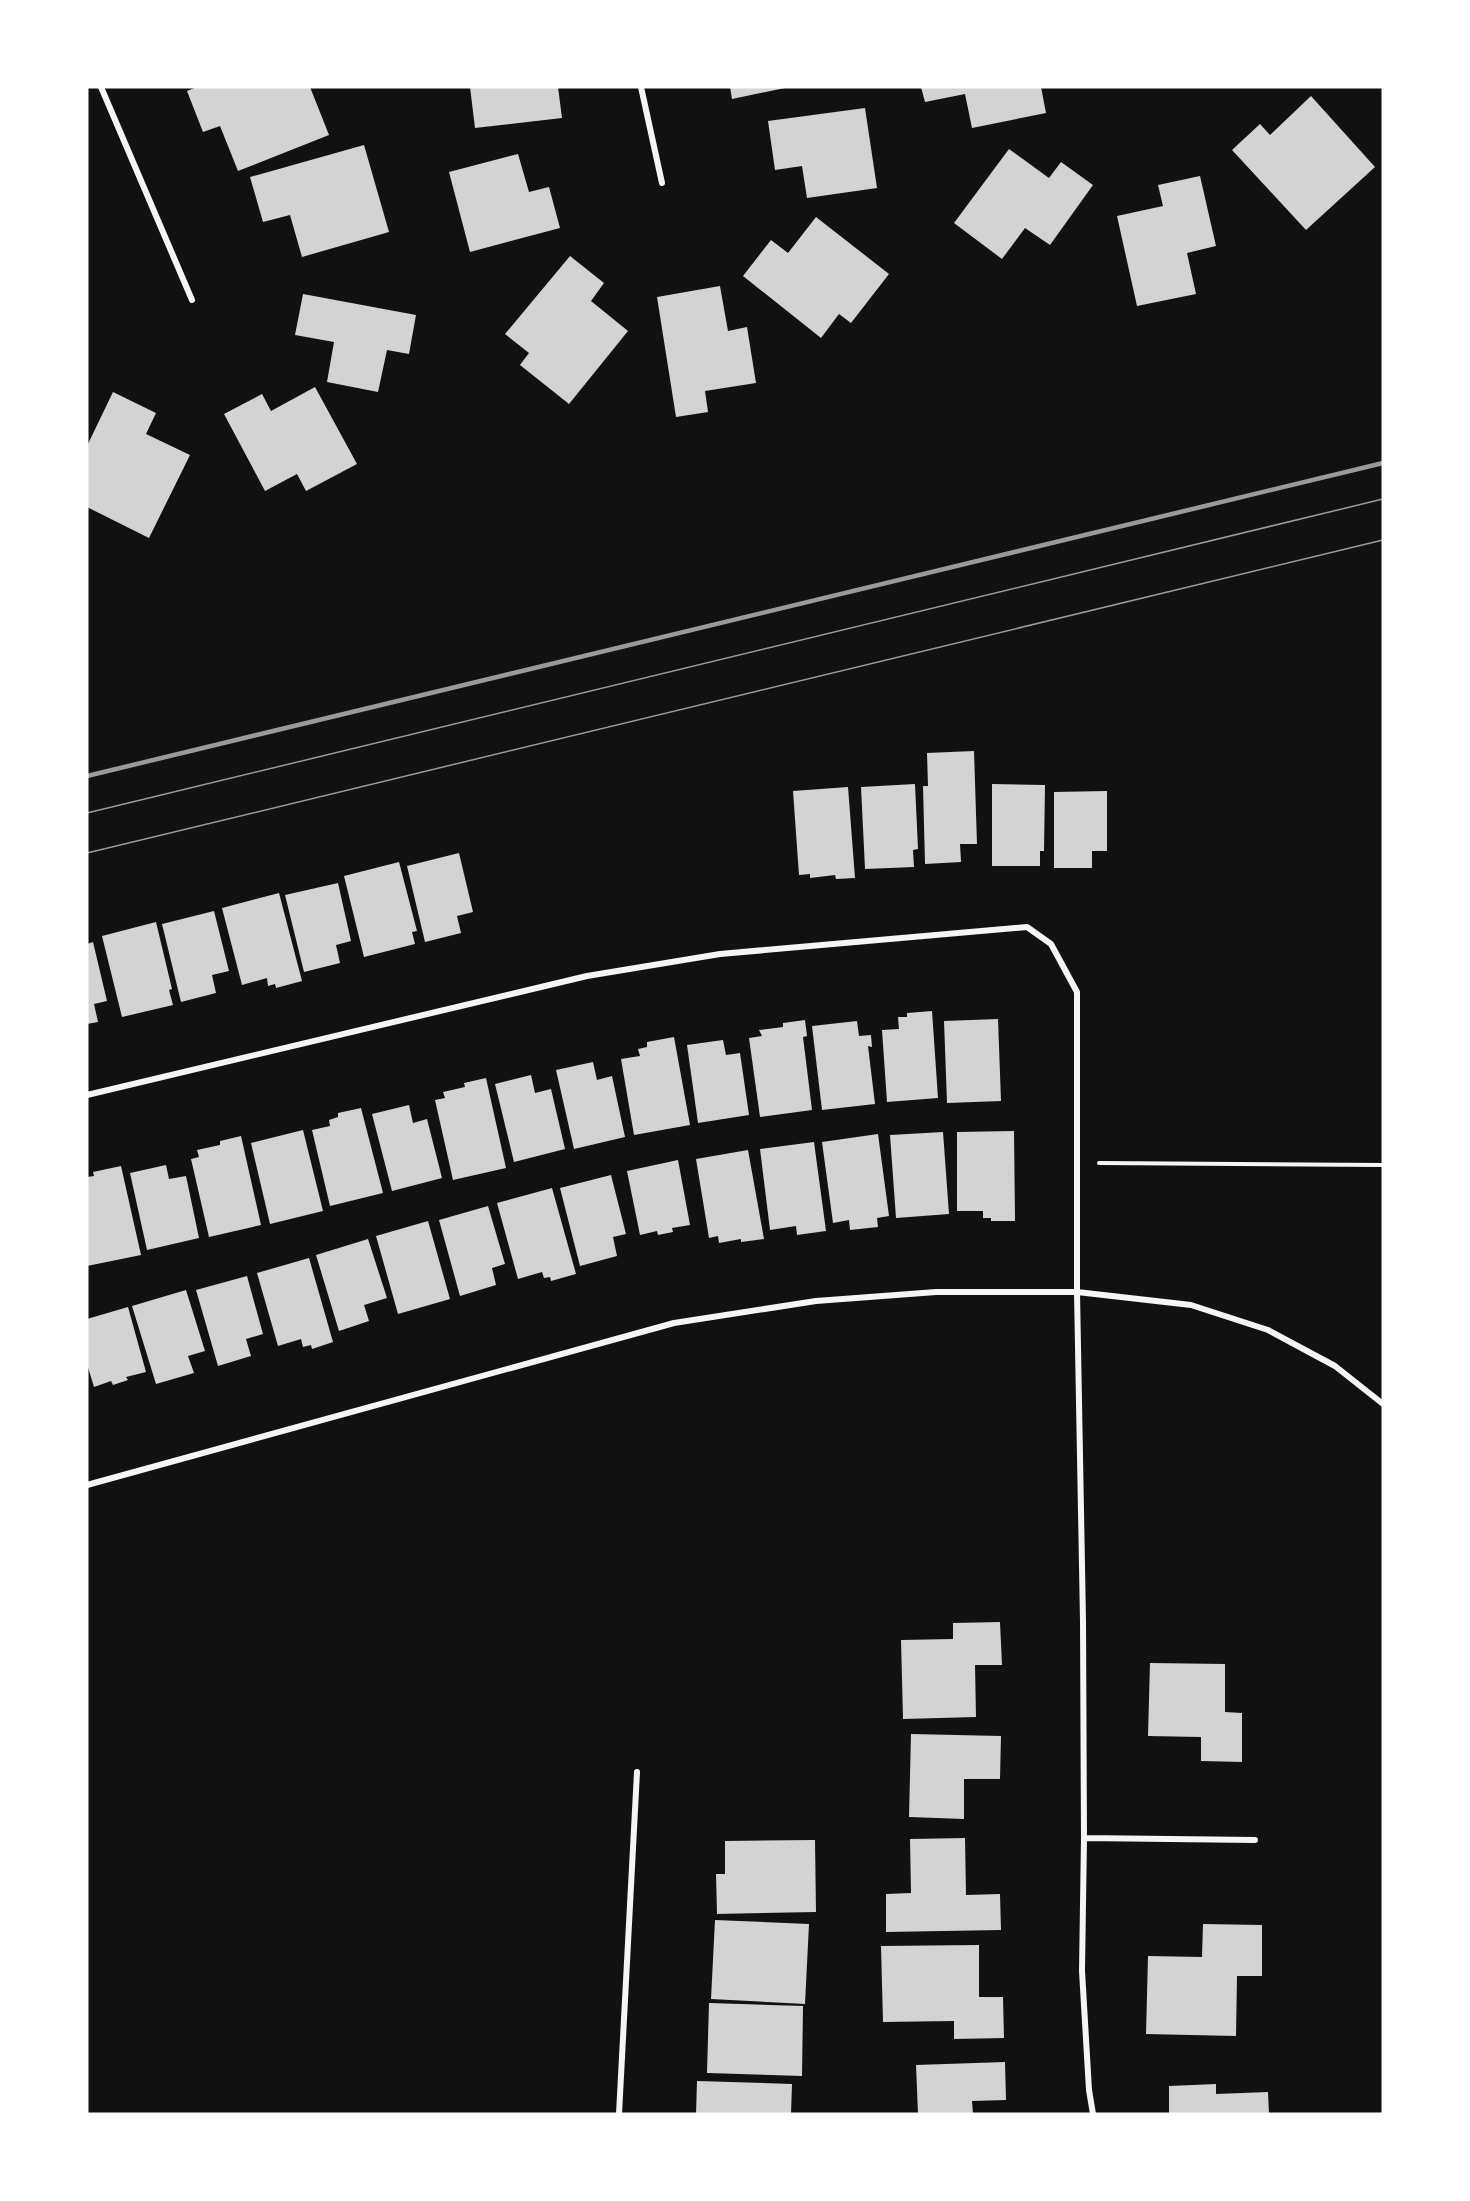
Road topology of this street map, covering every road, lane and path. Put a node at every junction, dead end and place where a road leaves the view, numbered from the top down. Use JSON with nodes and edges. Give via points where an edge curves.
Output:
{"nodes":[{"id":1,"x":101,"y":87,"type":"edge"},
{"id":2,"x":641,"y":87,"type":"edge"},
{"id":3,"x":662,"y":183,"type":"dead end"},
{"id":4,"x":192,"y":300,"type":"dead end"},
{"id":5,"x":87,"y":1095,"type":"edge"},
{"id":6,"x":1077,"y":1163,"type":"junction"},
{"id":7,"x":1383,"y":1165,"type":"edge"},
{"id":8,"x":1077,"y":1292,"type":"junction"},
{"id":9,"x":1383,"y":1404,"type":"edge"},
{"id":10,"x":87,"y":1485,"type":"edge"},
{"id":11,"x":637,"y":1772,"type":"dead end"},
{"id":12,"x":1084,"y":1838,"type":"junction"},
{"id":13,"x":1255,"y":1840,"type":"dead end"},
{"id":14,"x":619,"y":2114,"type":"edge"},
{"id":15,"x":1092,"y":2114,"type":"edge"}],
"edges":[{"from":1,"to":4,"type":"street"},
{"from":2,"to":3,"type":"street"},
{"from":5,"to":6,"type":"street","via":[[587,976],[720,954],[1027,927],[1050,944],[1077,992]]},
{"from":6,"to":7,"type":"path"},
{"from":6,"to":8,"type":"street"},
{"from":8,"to":9,"type":"street","via":[[1191,1305],[1268,1330],[1335,1366]]},
{"from":8,"to":10,"type":"street","via":[[936,1292],[827,1300],[674,1323]]},
{"from":8,"to":12,"type":"street"},
{"from":11,"to":14,"type":"street"},
{"from":12,"to":13,"type":"street"},
{"from":12,"to":15,"type":"street","via":[[1082,1971]]}]}
